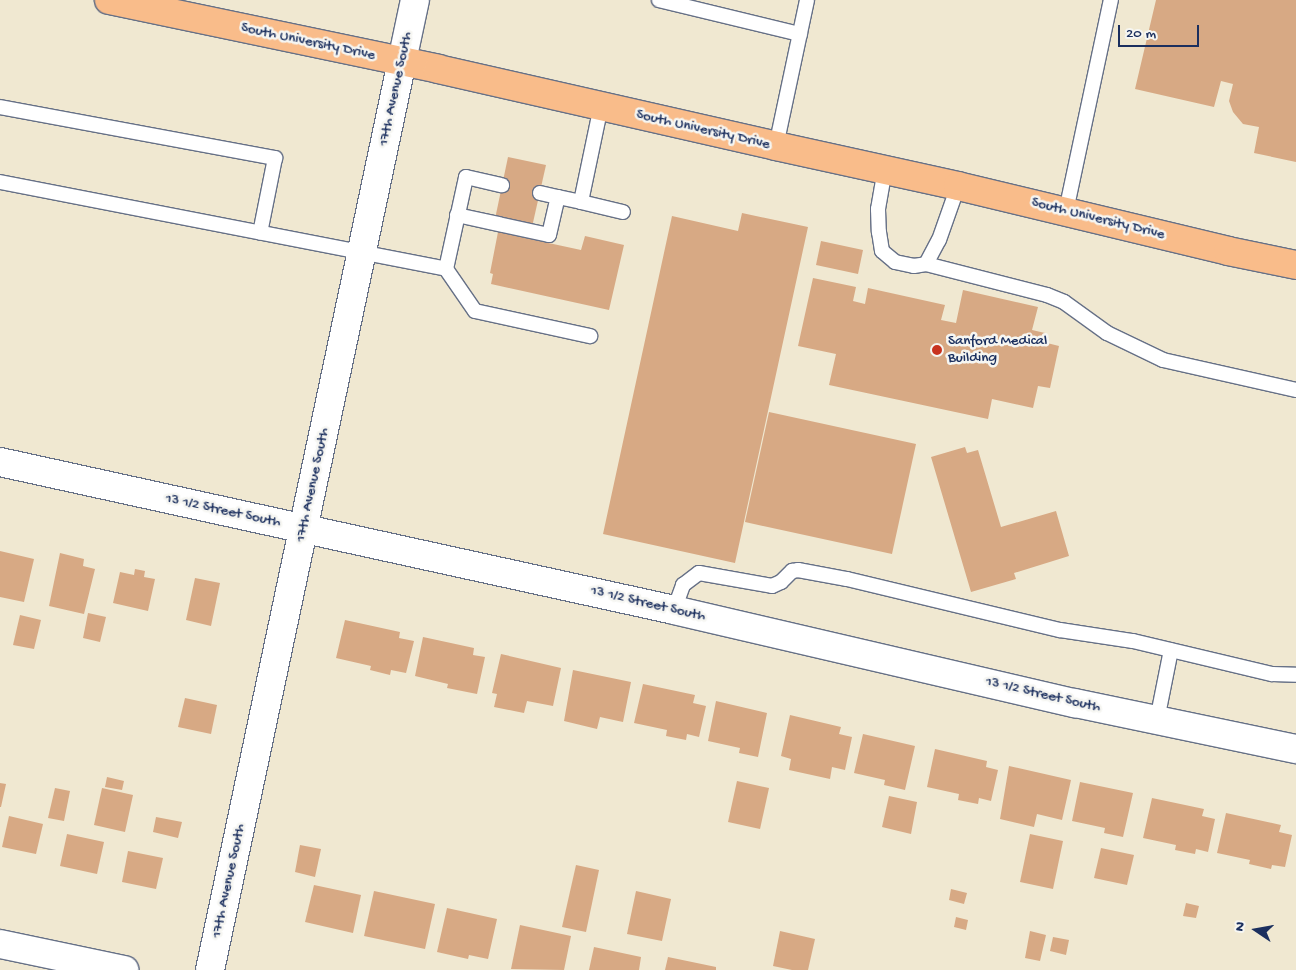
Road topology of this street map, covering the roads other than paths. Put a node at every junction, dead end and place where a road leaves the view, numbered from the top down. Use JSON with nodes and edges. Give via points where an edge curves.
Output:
{"nodes":[{"id":1,"x":109,"y":0,"type":"edge"},
{"id":2,"x":415,"y":0,"type":"edge"},
{"id":3,"x":659,"y":0,"type":"edge"},
{"id":4,"x":807,"y":0,"type":"edge"},
{"id":5,"x":1111,"y":0,"type":"edge"},
{"id":6,"x":800,"y":34,"type":"junction"},
{"id":7,"x":402,"y":61,"type":"junction"},
{"id":8,"x":601,"y":106,"type":"junction"},
{"id":9,"x":0,"y":107,"type":"edge"},
{"id":10,"x":776,"y":146,"type":"junction"},
{"id":11,"x":885,"y":169,"type":"junction"},
{"id":12,"x":0,"y":182,"type":"edge"},
{"id":13,"x":502,"y":185,"type":"dead end"},
{"id":14,"x":958,"y":186,"type":"junction"},
{"id":15,"x":540,"y":193,"type":"dead end"},
{"id":16,"x":558,"y":197,"type":"junction"},
{"id":17,"x":581,"y":202,"type":"junction"},
{"id":18,"x":1066,"y":211,"type":"junction"},
{"id":19,"x":623,"y":212,"type":"dead end"},
{"id":20,"x":457,"y":215,"type":"junction"},
{"id":21,"x":260,"y":233,"type":"junction"},
{"id":22,"x":362,"y":253,"type":"junction"},
{"id":23,"x":926,"y":264,"type":"junction"},
{"id":24,"x":1296,"y":265,"type":"edge"},
{"id":25,"x":446,"y":269,"type":"junction"},
{"id":26,"x":590,"y":336,"type":"dead end"},
{"id":27,"x":1296,"y":390,"type":"edge"},
{"id":28,"x":0,"y":462,"type":"edge"},
{"id":29,"x":304,"y":528,"type":"junction"},
{"id":30,"x":674,"y":610,"type":"junction"},
{"id":31,"x":1171,"y":650,"type":"junction"},
{"id":32,"x":1296,"y":676,"type":"edge"},
{"id":33,"x":1156,"y":720,"type":"junction"},
{"id":34,"x":1296,"y":749,"type":"edge"},
{"id":35,"x":0,"y":944,"type":"edge"},
{"id":36,"x":124,"y":970,"type":"edge"},
{"id":37,"x":210,"y":970,"type":"edge"}],
"edges":[{"from":1,"to":7,"type":"main road","name":"South University Drive"},
{"from":2,"to":7,"type":"street","name":"17th Avenue South"},
{"from":3,"to":6,"type":"lane"},
{"from":4,"to":6,"type":"lane"},
{"from":5,"to":18,"type":"lane"},
{"from":6,"to":10,"type":"lane"},
{"from":7,"to":8,"type":"main road","name":"South University Drive"},
{"from":7,"to":22,"type":"street","name":"17th Avenue South"},
{"from":8,"to":10,"type":"main road","name":"South University Drive"},
{"from":8,"to":17,"type":"lane"},
{"from":9,"to":21,"type":"lane","via":[[275,158]]},
{"from":10,"to":11,"type":"main road","name":"South University Drive"},
{"from":11,"to":14,"type":"main road","name":"South University Drive"},
{"from":11,"to":23,"type":"lane","via":[[878,209],[882,251],[895,262],[914,266]]},
{"from":12,"to":21,"type":"lane"},
{"from":13,"to":20,"type":"lane","via":[[466,177]]},
{"from":14,"to":18,"type":"main road","name":"South University Drive"},
{"from":14,"to":23,"type":"lane","via":[[939,240]]},
{"from":15,"to":16,"type":"lane"},
{"from":16,"to":17,"type":"lane"},
{"from":16,"to":20,"type":"lane","via":[[549,235]]},
{"from":17,"to":19,"type":"lane"},
{"from":18,"to":24,"type":"main road","name":"South University Drive"},
{"from":20,"to":25,"type":"lane"},
{"from":21,"to":22,"type":"lane"},
{"from":22,"to":25,"type":"lane"},
{"from":22,"to":29,"type":"street","name":"17th Avenue South"},
{"from":23,"to":27,"type":"lane","via":[[1047,295],[1064,302],[1116,338],[1163,360]]},
{"from":25,"to":26,"type":"lane","via":[[475,310]]},
{"from":28,"to":29,"type":"street","name":"13 1/2 Street South"},
{"from":29,"to":30,"type":"street","name":"13 1/2 Street South"},
{"from":29,"to":37,"type":"street","name":"17th Avenue South"},
{"from":30,"to":31,"type":"lane","via":[[683,585],[699,573],[772,586],[798,570],[1060,630]]},
{"from":30,"to":33,"type":"street","name":"13 1/2 Street South"},
{"from":31,"to":32,"type":"lane","via":[[1272,674]]},
{"from":31,"to":33,"type":"lane"},
{"from":33,"to":34,"type":"street","name":"13 1/2 Street South"},
{"from":35,"to":36,"type":"street"}]}
